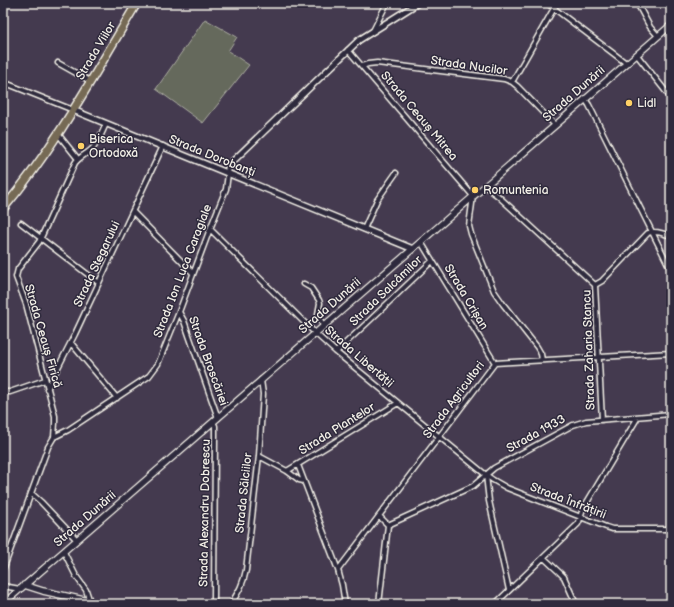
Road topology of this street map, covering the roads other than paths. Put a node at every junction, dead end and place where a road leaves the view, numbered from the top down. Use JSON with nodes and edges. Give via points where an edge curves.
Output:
{"nodes":[{"id":1,"x":137,"y":3,"type":"edge"},
{"id":2,"x":388,"y":3,"type":"edge"},
{"id":3,"x":418,"y":3,"type":"edge"},
{"id":4,"x":547,"y":3,"type":"edge"},
{"id":5,"x":556,"y":3,"type":"edge"},
{"id":6,"x":638,"y":4,"type":"edge"},
{"id":7,"x":553,"y":8,"type":"junction"},
{"id":8,"x":671,"y":25,"type":"edge"},
{"id":9,"x":372,"y":31,"type":"junction"},
{"id":10,"x":658,"y":36,"type":"junction"},
{"id":11,"x":348,"y":50,"type":"junction"},
{"id":12,"x":637,"y":54,"type":"junction"},
{"id":13,"x":58,"y":63,"type":"dead end"},
{"id":14,"x":626,"y":64,"type":"junction"},
{"id":15,"x":362,"y":66,"type":"junction"},
{"id":16,"x":90,"y":81,"type":"junction"},
{"id":17,"x":3,"y":82,"type":"edge"},
{"id":18,"x":512,"y":82,"type":"junction"},
{"id":19,"x":671,"y":98,"type":"edge"},
{"id":20,"x":585,"y":99,"type":"junction"},
{"id":21,"x":73,"y":110,"type":"junction"},
{"id":22,"x":106,"y":124,"type":"junction"},
{"id":23,"x":555,"y":125,"type":"junction"},
{"id":24,"x":58,"y":134,"type":"junction"},
{"id":25,"x":163,"y":146,"type":"junction"},
{"id":26,"x":78,"y":159,"type":"junction"},
{"id":27,"x":396,"y":173,"type":"dead end"},
{"id":28,"x":228,"y":174,"type":"junction"},
{"id":29,"x":486,"y":186,"type":"junction"},
{"id":30,"x":473,"y":196,"type":"junction"},
{"id":31,"x":3,"y":209,"type":"edge"},
{"id":32,"x":133,"y":212,"type":"junction"},
{"id":33,"x":21,"y":223,"type":"dead end"},
{"id":34,"x":210,"y":229,"type":"junction"},
{"id":35,"x":364,"y":229,"type":"junction"},
{"id":36,"x":651,"y":232,"type":"junction"},
{"id":37,"x":671,"y":236,"type":"edge"},
{"id":38,"x":41,"y":239,"type":"junction"},
{"id":39,"x":421,"y":242,"type":"junction"},
{"id":40,"x":413,"y":249,"type":"junction"},
{"id":41,"x":432,"y":261,"type":"junction"},
{"id":42,"x":671,"y":270,"type":"edge"},
{"id":43,"x":193,"y":273,"type":"junction"},
{"id":44,"x":99,"y":283,"type":"junction"},
{"id":45,"x":304,"y":284,"type":"dead end"},
{"id":46,"x":595,"y":285,"type":"junction"},
{"id":47,"x":179,"y":312,"type":"junction"},
{"id":48,"x":323,"y":326,"type":"junction"},
{"id":49,"x":315,"y":333,"type":"junction"},
{"id":50,"x":71,"y":343,"type":"junction"},
{"id":51,"x":336,"y":352,"type":"junction"},
{"id":52,"x":671,"y":353,"type":"edge"},
{"id":53,"x":598,"y":357,"type":"junction"},
{"id":54,"x":542,"y":360,"type":"junction"},
{"id":55,"x":495,"y":363,"type":"junction"},
{"id":56,"x":45,"y":380,"type":"junction"},
{"id":57,"x":261,"y":380,"type":"junction"},
{"id":58,"x":48,"y":389,"type":"junction"},
{"id":59,"x":3,"y":392,"type":"edge"},
{"id":60,"x":117,"y":398,"type":"junction"},
{"id":61,"x":398,"y":403,"type":"junction"},
{"id":62,"x":671,"y":414,"type":"edge"},
{"id":63,"x":638,"y":417,"type":"junction"},
{"id":64,"x":218,"y":418,"type":"junction"},
{"id":65,"x":602,"y":420,"type":"junction"},
{"id":66,"x":213,"y":422,"type":"junction"},
{"id":67,"x":54,"y":437,"type":"junction"},
{"id":68,"x":439,"y":437,"type":"junction"},
{"id":69,"x":259,"y":456,"type":"junction"},
{"id":70,"x":298,"y":465,"type":"junction"},
{"id":71,"x":287,"y":471,"type":"junction"},
{"id":72,"x":486,"y":475,"type":"junction"},
{"id":73,"x":304,"y":481,"type":"junction"},
{"id":74,"x":31,"y":494,"type":"junction"},
{"id":75,"x":379,"y":516,"type":"junction"},
{"id":76,"x":580,"y":516,"type":"junction"},
{"id":77,"x":388,"y":525,"type":"junction"},
{"id":78,"x":671,"y":529,"type":"edge"},
{"id":79,"x":77,"y":540,"type":"junction"},
{"id":80,"x":64,"y":552,"type":"junction"},
{"id":81,"x":544,"y":558,"type":"junction"},
{"id":82,"x":3,"y":570,"type":"edge"},
{"id":83,"x":338,"y":570,"type":"junction"},
{"id":84,"x":3,"y":586,"type":"edge"},
{"id":85,"x":22,"y":587,"type":"junction"},
{"id":86,"x":509,"y":590,"type":"junction"},
{"id":87,"x":90,"y":602,"type":"junction"},
{"id":88,"x":3,"y":604,"type":"edge"},
{"id":89,"x":102,"y":604,"type":"edge"},
{"id":90,"x":214,"y":604,"type":"edge"},
{"id":91,"x":231,"y":604,"type":"edge"},
{"id":92,"x":345,"y":604,"type":"edge"},
{"id":93,"x":379,"y":604,"type":"edge"},
{"id":94,"x":495,"y":604,"type":"edge"},
{"id":95,"x":576,"y":604,"type":"edge"}],
"edges":[{"from":1,"to":16,"type":"highway","name":"Strada Viilor"},
{"from":2,"to":9,"type":"street"},
{"from":3,"to":9,"type":"street","name":"Strada Ion Luca Caragiale"},
{"from":4,"to":7,"type":"street"},
{"from":5,"to":7,"type":"street"},
{"from":6,"to":10,"type":"street","via":[[650,27]]},
{"from":7,"to":14,"type":"street"},
{"from":7,"to":18,"type":"street"},
{"from":8,"to":10,"type":"main road","name":"Strada Dunării"},
{"from":9,"to":11,"type":"street","name":"Strada Ion Luca Caragiale"},
{"from":10,"to":12,"type":"main road","name":"Strada Dunării"},
{"from":11,"to":15,"type":"street","name":"Strada Ceauș Mitrea"},
{"from":11,"to":28,"type":"street","name":"Strada Ion Luca Caragiale","via":[[231,163]]},
{"from":12,"to":14,"type":"main road","name":"Strada Dunării"},
{"from":12,"to":19,"type":"street"},
{"from":13,"to":16,"type":"street"},
{"from":14,"to":20,"type":"main road","name":"Strada Dunării"},
{"from":15,"to":18,"type":"street","name":"Strada Nucilor","via":[[377,63]]},
{"from":15,"to":30,"type":"street","name":"Strada Ceauș Mitrea"},
{"from":16,"to":21,"type":"highway","name":"Strada Viilor"},
{"from":17,"to":21,"type":"street","name":"Strada Dorobanți"},
{"from":18,"to":23,"type":"street","name":"Strada Nucilor"},
{"from":20,"to":23,"type":"main road","name":"Strada Dunării"},
{"from":20,"to":36,"type":"street"},
{"from":21,"to":22,"type":"street","name":"Strada Dorobanți"},
{"from":21,"to":24,"type":"highway","name":"Strada Viilor"},
{"from":22,"to":25,"type":"street","name":"Strada Dorobanți"},
{"from":22,"to":26,"type":"street","name":"Strada Ceauș Firică","via":[[95,146]]},
{"from":23,"to":29,"type":"main road","name":"Strada Dunării"},
{"from":24,"to":26,"type":"street"},
{"from":24,"to":31,"type":"highway","name":"Strada Viilor"},
{"from":25,"to":28,"type":"street","name":"Strada Dorobanți"},
{"from":25,"to":32,"type":"street","name":"Strada Stegarului"},
{"from":26,"to":38,"type":"street","name":"Strada Ceauș Firică"},
{"from":27,"to":35,"type":"street","via":[[377,200]]},
{"from":28,"to":34,"type":"street","name":"Strada Ion Luca Caragiale","via":[[226,189]]},
{"from":28,"to":35,"type":"street","name":"Strada Dorobanți"},
{"from":29,"to":30,"type":"main road","name":"Strada Dunării"},
{"from":29,"to":46,"type":"street"},
{"from":30,"to":39,"type":"main road","name":"Strada Dunării"},
{"from":30,"to":54,"type":"street","via":[[469,226],[494,291],[537,348]]},
{"from":32,"to":43,"type":"street"},
{"from":32,"to":44,"type":"street","name":"Strada Stegarului"},
{"from":33,"to":38,"type":"street"},
{"from":34,"to":43,"type":"street","name":"Strada Ion Luca Caragiale"},
{"from":34,"to":49,"type":"street","name":"Strada Libertății"},
{"from":35,"to":40,"type":"street","name":"Strada Dorobanți"},
{"from":36,"to":37,"type":"street"},
{"from":36,"to":42,"type":"street"},
{"from":36,"to":46,"type":"street","name":"Strada Zaharia Stancu"},
{"from":38,"to":44,"type":"street"},
{"from":38,"to":56,"type":"street","name":"Strada Ceauș Firică","via":[[18,269],[16,277],[26,304]]},
{"from":39,"to":40,"type":"main road","name":"Strada Dunării"},
{"from":39,"to":41,"type":"street","name":"Strada Crișan"},
{"from":40,"to":48,"type":"main road","name":"Strada Dunării"},
{"from":41,"to":51,"type":"street","name":"Strada Salcâmilor"},
{"from":41,"to":55,"type":"street","name":"Strada Crișan"},
{"from":43,"to":47,"type":"street","name":"Strada Ion Luca Caragiale"},
{"from":44,"to":50,"type":"street","name":"Strada Stegarului"},
{"from":45,"to":48,"type":"street","via":[[311,288],[319,300],[318,314]]},
{"from":46,"to":53,"type":"street","name":"Strada Zaharia Stancu"},
{"from":47,"to":60,"type":"street","name":"Strada Ion Luca Caragiale","via":[[154,370]]},
{"from":47,"to":64,"type":"street","name":"Strada Broscăriei"},
{"from":48,"to":49,"type":"main road","name":"Strada Dunării"},
{"from":49,"to":51,"type":"street","name":"Strada Libertății"},
{"from":49,"to":57,"type":"main road","name":"Strada Dunării"},
{"from":50,"to":58,"type":"street","name":"Strada Stegarului"},
{"from":50,"to":60,"type":"street"},
{"from":51,"to":61,"type":"street","name":"Strada Libertății"},
{"from":52,"to":53,"type":"street","name":"Strada Agricultori"},
{"from":53,"to":54,"type":"street","name":"Strada Agricultori"},
{"from":53,"to":65,"type":"street","name":"Strada Zaharia Stancu"},
{"from":54,"to":55,"type":"street","name":"Strada Agricultori"},
{"from":55,"to":68,"type":"street","name":"Strada Agricultori"},
{"from":56,"to":58,"type":"street","name":"Strada Ceauș Firică"},
{"from":56,"to":59,"type":"street"},
{"from":57,"to":64,"type":"main road","name":"Strada Dunării"},
{"from":57,"to":69,"type":"street","name":"Strada Sălciilor","via":[[263,394]]},
{"from":58,"to":67,"type":"street","name":"Strada Ceauș Firică","via":[[55,416]]},
{"from":60,"to":67,"type":"street","name":"Strada Ion Luca Caragiale"},
{"from":61,"to":68,"type":"street","name":"Strada Libertății"},
{"from":61,"to":70,"type":"street","name":"Strada Plantelor"},
{"from":62,"to":63,"type":"street","name":"Strada 1933"},
{"from":63,"to":65,"type":"street","name":"Strada 1933"},
{"from":63,"to":76,"type":"street"},
{"from":64,"to":66,"type":"main road","name":"Strada Dunării"},
{"from":65,"to":72,"type":"street","name":"Strada 1933","via":[[573,425],[494,468]]},
{"from":66,"to":79,"type":"main road","name":"Strada Dunării"},
{"from":66,"to":90,"type":"street","name":"Strada Alexandru Dobrescu","via":[[216,436]]},
{"from":67,"to":74,"type":"street"},
{"from":68,"to":72,"type":"street","name":"Strada Libertății"},
{"from":68,"to":75,"type":"street","name":"Strada Agricultori"},
{"from":69,"to":71,"type":"street"},
{"from":69,"to":91,"type":"street","name":"Strada Sălciilor","via":[[246,570],[243,583]]},
{"from":70,"to":71,"type":"street","name":"Strada Plantelor"},
{"from":70,"to":73,"type":"street"},
{"from":71,"to":73,"type":"street"},
{"from":72,"to":76,"type":"street","name":"Strada Înfrățirii","via":[[507,488]]},
{"from":72,"to":77,"type":"street","name":"Strada 1933","via":[[473,486]]},
{"from":72,"to":86,"type":"street","via":[[489,501]]},
{"from":73,"to":83,"type":"street"},
{"from":74,"to":79,"type":"street"},
{"from":74,"to":82,"type":"street"},
{"from":75,"to":77,"type":"street"},
{"from":75,"to":83,"type":"street","name":"Strada Agricultori"},
{"from":76,"to":78,"type":"street","name":"Strada Înfrățirii","via":[[612,529]]},
{"from":76,"to":81,"type":"street","via":[[578,524]]},
{"from":77,"to":93,"type":"street"},
{"from":79,"to":80,"type":"main road","name":"Strada Dunării"},
{"from":80,"to":85,"type":"main road","name":"Strada Dunării"},
{"from":80,"to":87,"type":"street"},
{"from":81,"to":86,"type":"street"},
{"from":81,"to":95,"type":"street","via":[[564,577]]},
{"from":83,"to":92,"type":"street"},
{"from":84,"to":85,"type":"street"},
{"from":85,"to":87,"type":"main road"},
{"from":85,"to":88,"type":"main road","name":"Strada Dunării"},
{"from":86,"to":94,"type":"street"},
{"from":87,"to":89,"type":"main road"}]}
